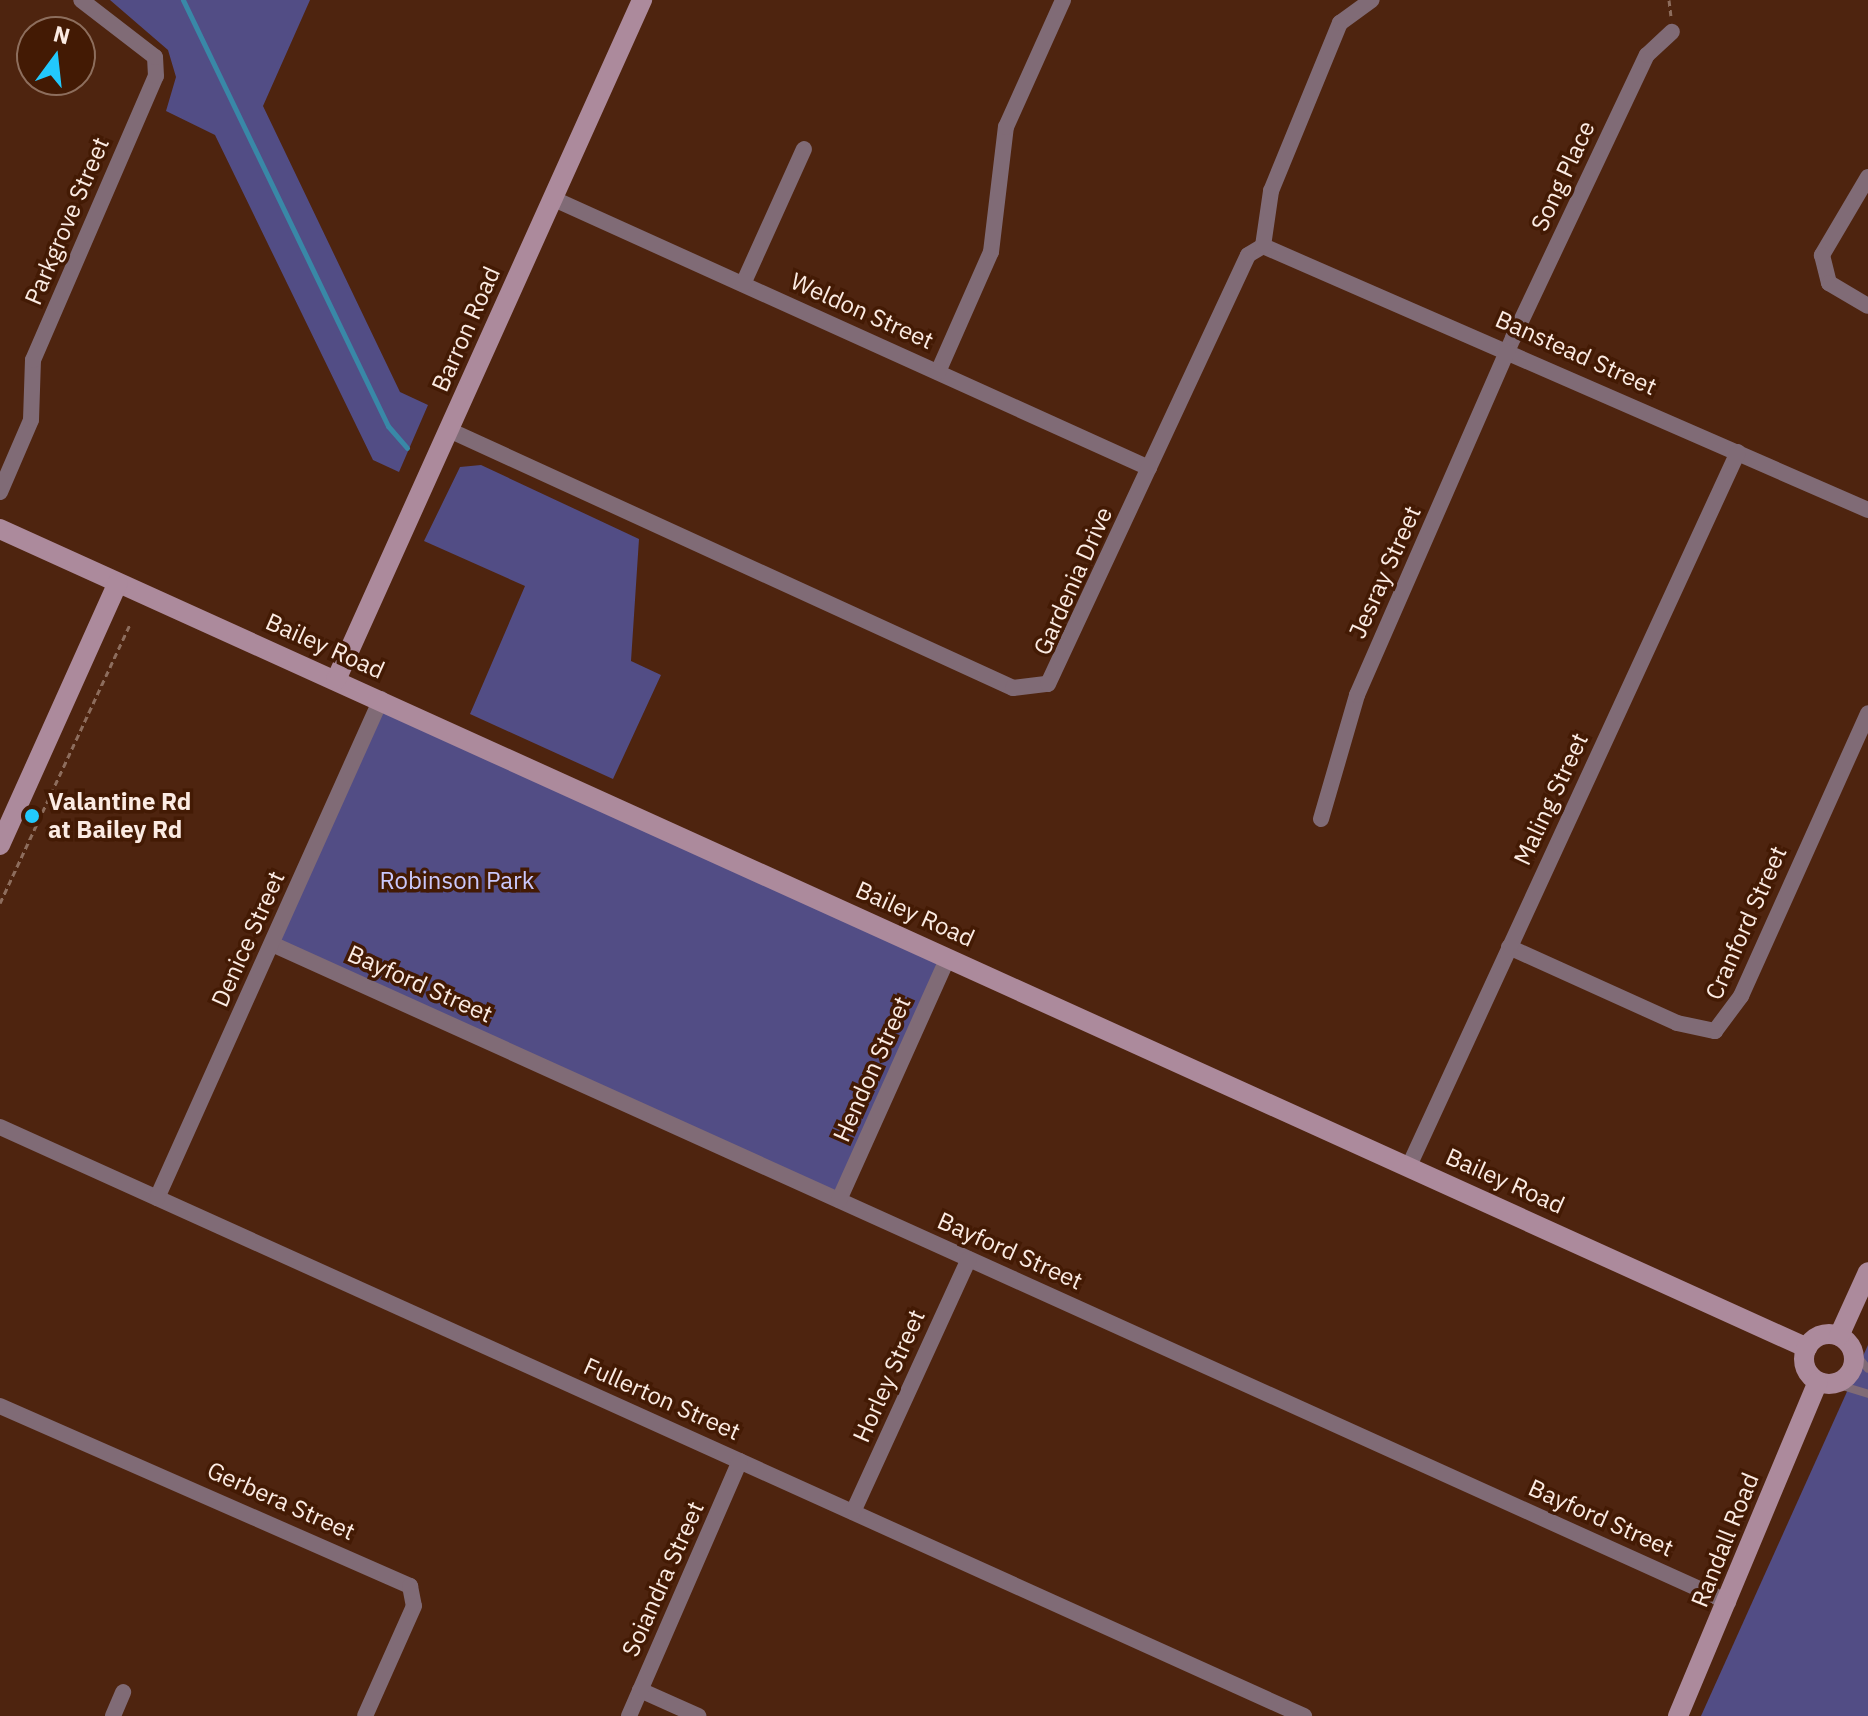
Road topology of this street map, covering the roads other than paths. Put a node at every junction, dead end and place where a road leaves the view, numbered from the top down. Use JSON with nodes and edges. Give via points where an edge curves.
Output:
{"nodes":[{"id":1,"x":81,"y":0,"type":"edge"},
{"id":2,"x":642,"y":0,"type":"edge"},
{"id":3,"x":1063,"y":0,"type":"edge"},
{"id":4,"x":1372,"y":0,"type":"edge"},
{"id":5,"x":1672,"y":32,"type":"dead end"},
{"id":6,"x":804,"y":149,"type":"dead end"},
{"id":7,"x":1868,"y":177,"type":"edge"},
{"id":8,"x":554,"y":199,"type":"junction"},
{"id":9,"x":1263,"y":246,"type":"junction"},
{"id":10,"x":743,"y":284,"type":"junction"},
{"id":11,"x":1868,"y":306,"type":"edge"},
{"id":12,"x":1510,"y":350,"type":"junction"},
{"id":13,"x":938,"y":372,"type":"junction"},
{"id":14,"x":449,"y":430,"type":"junction"},
{"id":15,"x":1738,"y":452,"type":"junction"},
{"id":16,"x":1149,"y":468,"type":"junction"},
{"id":17,"x":0,"y":492,"type":"edge"},
{"id":18,"x":1867,"y":506,"type":"edge"},
{"id":19,"x":0,"y":529,"type":"edge"},
{"id":20,"x":118,"y":583,"type":"junction"},
{"id":21,"x":336,"y":680,"type":"junction"},
{"id":22,"x":381,"y":699,"type":"junction"},
{"id":23,"x":1868,"y":713,"type":"edge"},
{"id":24,"x":1321,"y":819,"type":"dead end"},
{"id":25,"x":0,"y":845,"type":"edge"},
{"id":26,"x":272,"y":944,"type":"junction"},
{"id":27,"x":1509,"y":947,"type":"junction"},
{"id":28,"x":948,"y":958,"type":"junction"},
{"id":29,"x":0,"y":1127,"type":"edge"},
{"id":30,"x":1409,"y":1166,"type":"junction"},
{"id":31,"x":157,"y":1198,"type":"junction"},
{"id":32,"x":839,"y":1200,"type":"junction"},
{"id":33,"x":969,"y":1259,"type":"junction"},
{"id":34,"x":1868,"y":1272,"type":"edge"},
{"id":35,"x":1846,"y":1343,"type":"junction"},
{"id":36,"x":1807,"y":1348,"type":"junction"},
{"id":37,"x":1868,"y":1369,"type":"edge"},
{"id":38,"x":1827,"y":1383,"type":"junction"},
{"id":39,"x":1868,"y":1394,"type":"edge"},
{"id":40,"x":0,"y":1406,"type":"edge"},
{"id":41,"x":740,"y":1461,"type":"junction"},
{"id":42,"x":853,"y":1512,"type":"junction"},
{"id":43,"x":1728,"y":1602,"type":"junction"},
{"id":44,"x":640,"y":1690,"type":"junction"},
{"id":45,"x":123,"y":1692,"type":"dead end"},
{"id":46,"x":113,"y":1716,"type":"edge"},
{"id":47,"x":365,"y":1716,"type":"edge"},
{"id":48,"x":629,"y":1716,"type":"edge"},
{"id":49,"x":698,"y":1716,"type":"edge"},
{"id":50,"x":1304,"y":1716,"type":"edge"},
{"id":51,"x":1678,"y":1716,"type":"edge"}],
"edges":[{"from":1,"to":17,"type":"street","name":"Parkgrove Street","via":[[155,57],[156,76],[33,360],[31,420]]},
{"from":2,"to":8,"type":"street","name":"Barron Road"},
{"from":3,"to":13,"type":"street","via":[[1006,127],[991,252]]},
{"from":4,"to":9,"type":"street","via":[[1334,36],[1271,191]]},
{"from":5,"to":12,"type":"street","name":"Song Place","via":[[1647,55]]},
{"from":6,"to":10,"type":"street"},
{"from":7,"to":11,"type":"street","via":[[1822,255],[1829,283]]},
{"from":8,"to":10,"type":"street","name":"Weldon Street"},
{"from":8,"to":14,"type":"street","name":"Barron Road"},
{"from":9,"to":12,"type":"street","name":"Banstead Street"},
{"from":9,"to":16,"type":"street","name":"Gardenia Drive","via":[[1248,255]]},
{"from":10,"to":13,"type":"street","name":"Weldon Street"},
{"from":12,"to":15,"type":"street","name":"Banstead Street"},
{"from":12,"to":24,"type":"street","name":"Jesray Street","via":[[1357,695]]},
{"from":13,"to":16,"type":"street","name":"Weldon Street"},
{"from":14,"to":16,"type":"street","name":"Gardenia Drive","via":[[1013,688],[1033,689],[1060,671]]},
{"from":14,"to":21,"type":"street","name":"Barron Road"},
{"from":15,"to":18,"type":"street","name":"Banstead Street"},
{"from":15,"to":27,"type":"street","name":"Maling Street"},
{"from":19,"to":20,"type":"street","name":"Bailey Road"},
{"from":20,"to":21,"type":"street","name":"Bailey Road"},
{"from":20,"to":25,"type":"street"},
{"from":21,"to":22,"type":"street","name":"Bailey Road"},
{"from":22,"to":26,"type":"street","name":"Denice Street"},
{"from":22,"to":28,"type":"street","name":"Bailey Road"},
{"from":23,"to":27,"type":"street","name":"Cranford Street","via":[[1741,996],[1715,1031],[1677,1023]]},
{"from":26,"to":31,"type":"street","name":"Denice Street"},
{"from":26,"to":32,"type":"street","name":"Bayford Street"},
{"from":27,"to":30,"type":"street","name":"Maling Street"},
{"from":28,"to":30,"type":"street","name":"Bailey Road"},
{"from":28,"to":32,"type":"street","name":"Hendon Street"},
{"from":29,"to":31,"type":"street","name":"Fullerton Street"},
{"from":30,"to":36,"type":"street","name":"Bailey Road"},
{"from":31,"to":41,"type":"street","name":"Fullerton Street"},
{"from":32,"to":33,"type":"street","name":"Bayford Street"},
{"from":33,"to":42,"type":"street","name":"Horley Street"},
{"from":33,"to":43,"type":"street","name":"Bayford Street"},
{"from":34,"to":35,"type":"street","name":"Randall Road"},
{"from":35,"to":36,"type":"street","via":[[1822,1335]]},
{"from":35,"to":37,"type":"lane"},
{"from":35,"to":38,"type":"street","name":"Randall Road","via":[[1854,1367]]},
{"from":36,"to":38,"type":"street","via":[[1806,1369]]},
{"from":38,"to":39,"type":"lane"},
{"from":38,"to":43,"type":"street","name":"Randall Road"},
{"from":40,"to":47,"type":"street","name":"Gerbera Street","via":[[410,1586],[414,1606]]},
{"from":41,"to":42,"type":"street","name":"Fullerton Street"},
{"from":41,"to":44,"type":"street","name":"Soiandra Street"},
{"from":42,"to":50,"type":"street","name":"Fullerton Street"},
{"from":43,"to":51,"type":"street","name":"Randall Road"},
{"from":44,"to":48,"type":"street","name":"Soiandra Street"},
{"from":44,"to":49,"type":"street"},
{"from":45,"to":46,"type":"street"}]}
